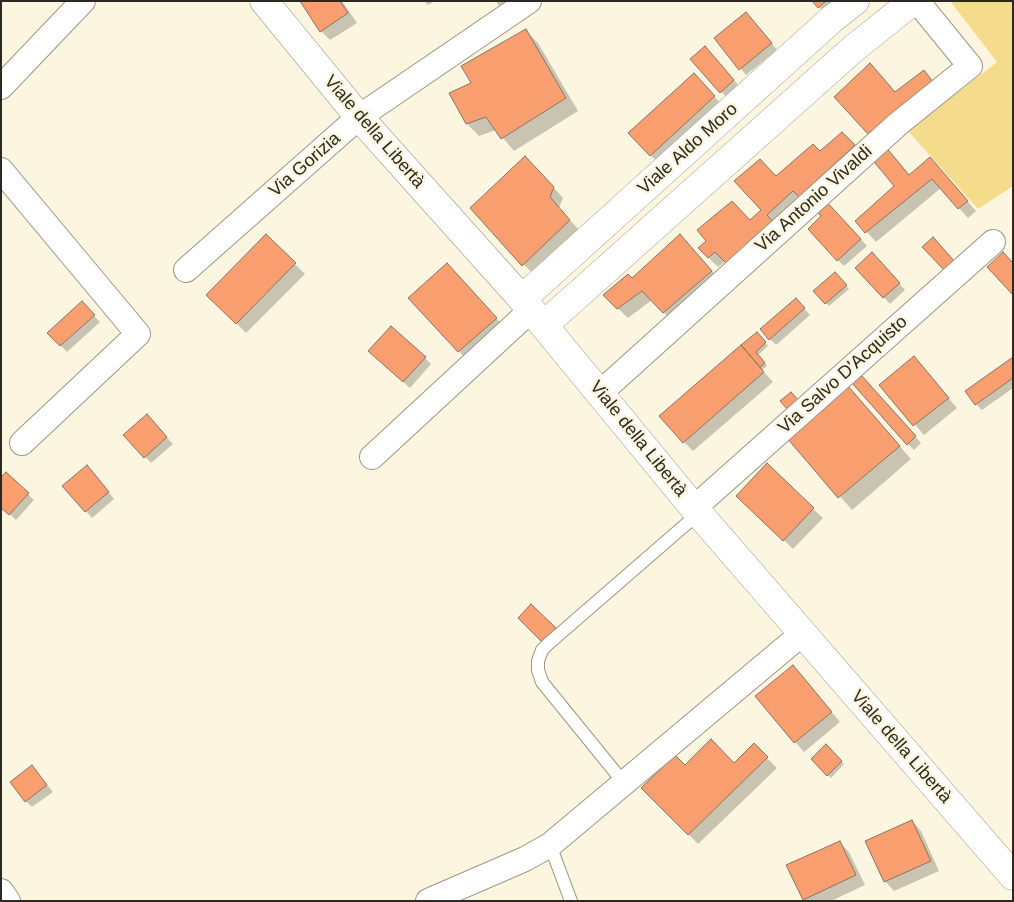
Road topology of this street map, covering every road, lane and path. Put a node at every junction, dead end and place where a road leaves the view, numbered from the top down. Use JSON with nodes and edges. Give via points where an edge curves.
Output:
{"nodes":[{"id":1,"x":83,"y":1,"type":"edge"},
{"id":2,"x":264,"y":1,"type":"edge"},
{"id":3,"x":855,"y":1,"type":"edge"},
{"id":4,"x":915,"y":1,"type":"edge"},
{"id":5,"x":526,"y":2,"type":"edge"},
{"id":6,"x":1,"y":87,"type":"edge"},
{"id":7,"x":359,"y":117,"type":"junction"},
{"id":8,"x":1,"y":170,"type":"edge"},
{"id":9,"x":993,"y":242,"type":"dead end"},
{"id":10,"x":186,"y":270,"type":"dead end"},
{"id":11,"x":532,"y":311,"type":"junction"},
{"id":12,"x":600,"y":394,"type":"junction"},
{"id":13,"x":22,"y":443,"type":"dead end"},
{"id":14,"x":372,"y":456,"type":"dead end"},
{"id":15,"x":696,"y":510,"type":"junction"},
{"id":16,"x":803,"y":633,"type":"junction"},
{"id":17,"x":624,"y":783,"type":"junction"},
{"id":18,"x":550,"y":845,"type":"junction"},
{"id":19,"x":1013,"y":876,"type":"edge"},
{"id":20,"x":1,"y":891,"type":"edge"},
{"id":21,"x":8,"y":901,"type":"edge"},
{"id":22,"x":428,"y":901,"type":"edge"},
{"id":23,"x":571,"y":901,"type":"edge"}],
"edges":[{"from":1,"to":6,"type":"street"},
{"from":2,"to":7,"type":"street","name":"Viale della Libertà"},
{"from":3,"to":11,"type":"street","name":"Viale Aldo Moro","via":[[832,19]]},
{"from":4,"to":11,"type":"street"},
{"from":4,"to":12,"type":"street","name":"Via Antonio Vivaldi","via":[[970,66],[898,124]]},
{"from":5,"to":7,"type":"street","name":"Via Gorizia"},
{"from":7,"to":10,"type":"street","name":"Via Gorizia"},
{"from":7,"to":11,"type":"street","name":"Viale della Libertà"},
{"from":8,"to":13,"type":"street","via":[[138,334]]},
{"from":9,"to":15,"type":"street","name":"Via Salvo D'Acquisto"},
{"from":11,"to":12,"type":"street","name":"Viale della Libertà"},
{"from":11,"to":14,"type":"street"},
{"from":12,"to":15,"type":"street","name":"Viale della Libertà"},
{"from":15,"to":16,"type":"street","name":"Viale della Libertà"},
{"from":15,"to":17,"type":"lane","via":[[548,644],[538,661],[542,682]]},
{"from":16,"to":17,"type":"street"},
{"from":16,"to":19,"type":"street","name":"Viale della Libertà"},
{"from":17,"to":18,"type":"street"},
{"from":18,"to":22,"type":"street"},
{"from":18,"to":23,"type":"lane"},
{"from":20,"to":21,"type":"street"}]}
